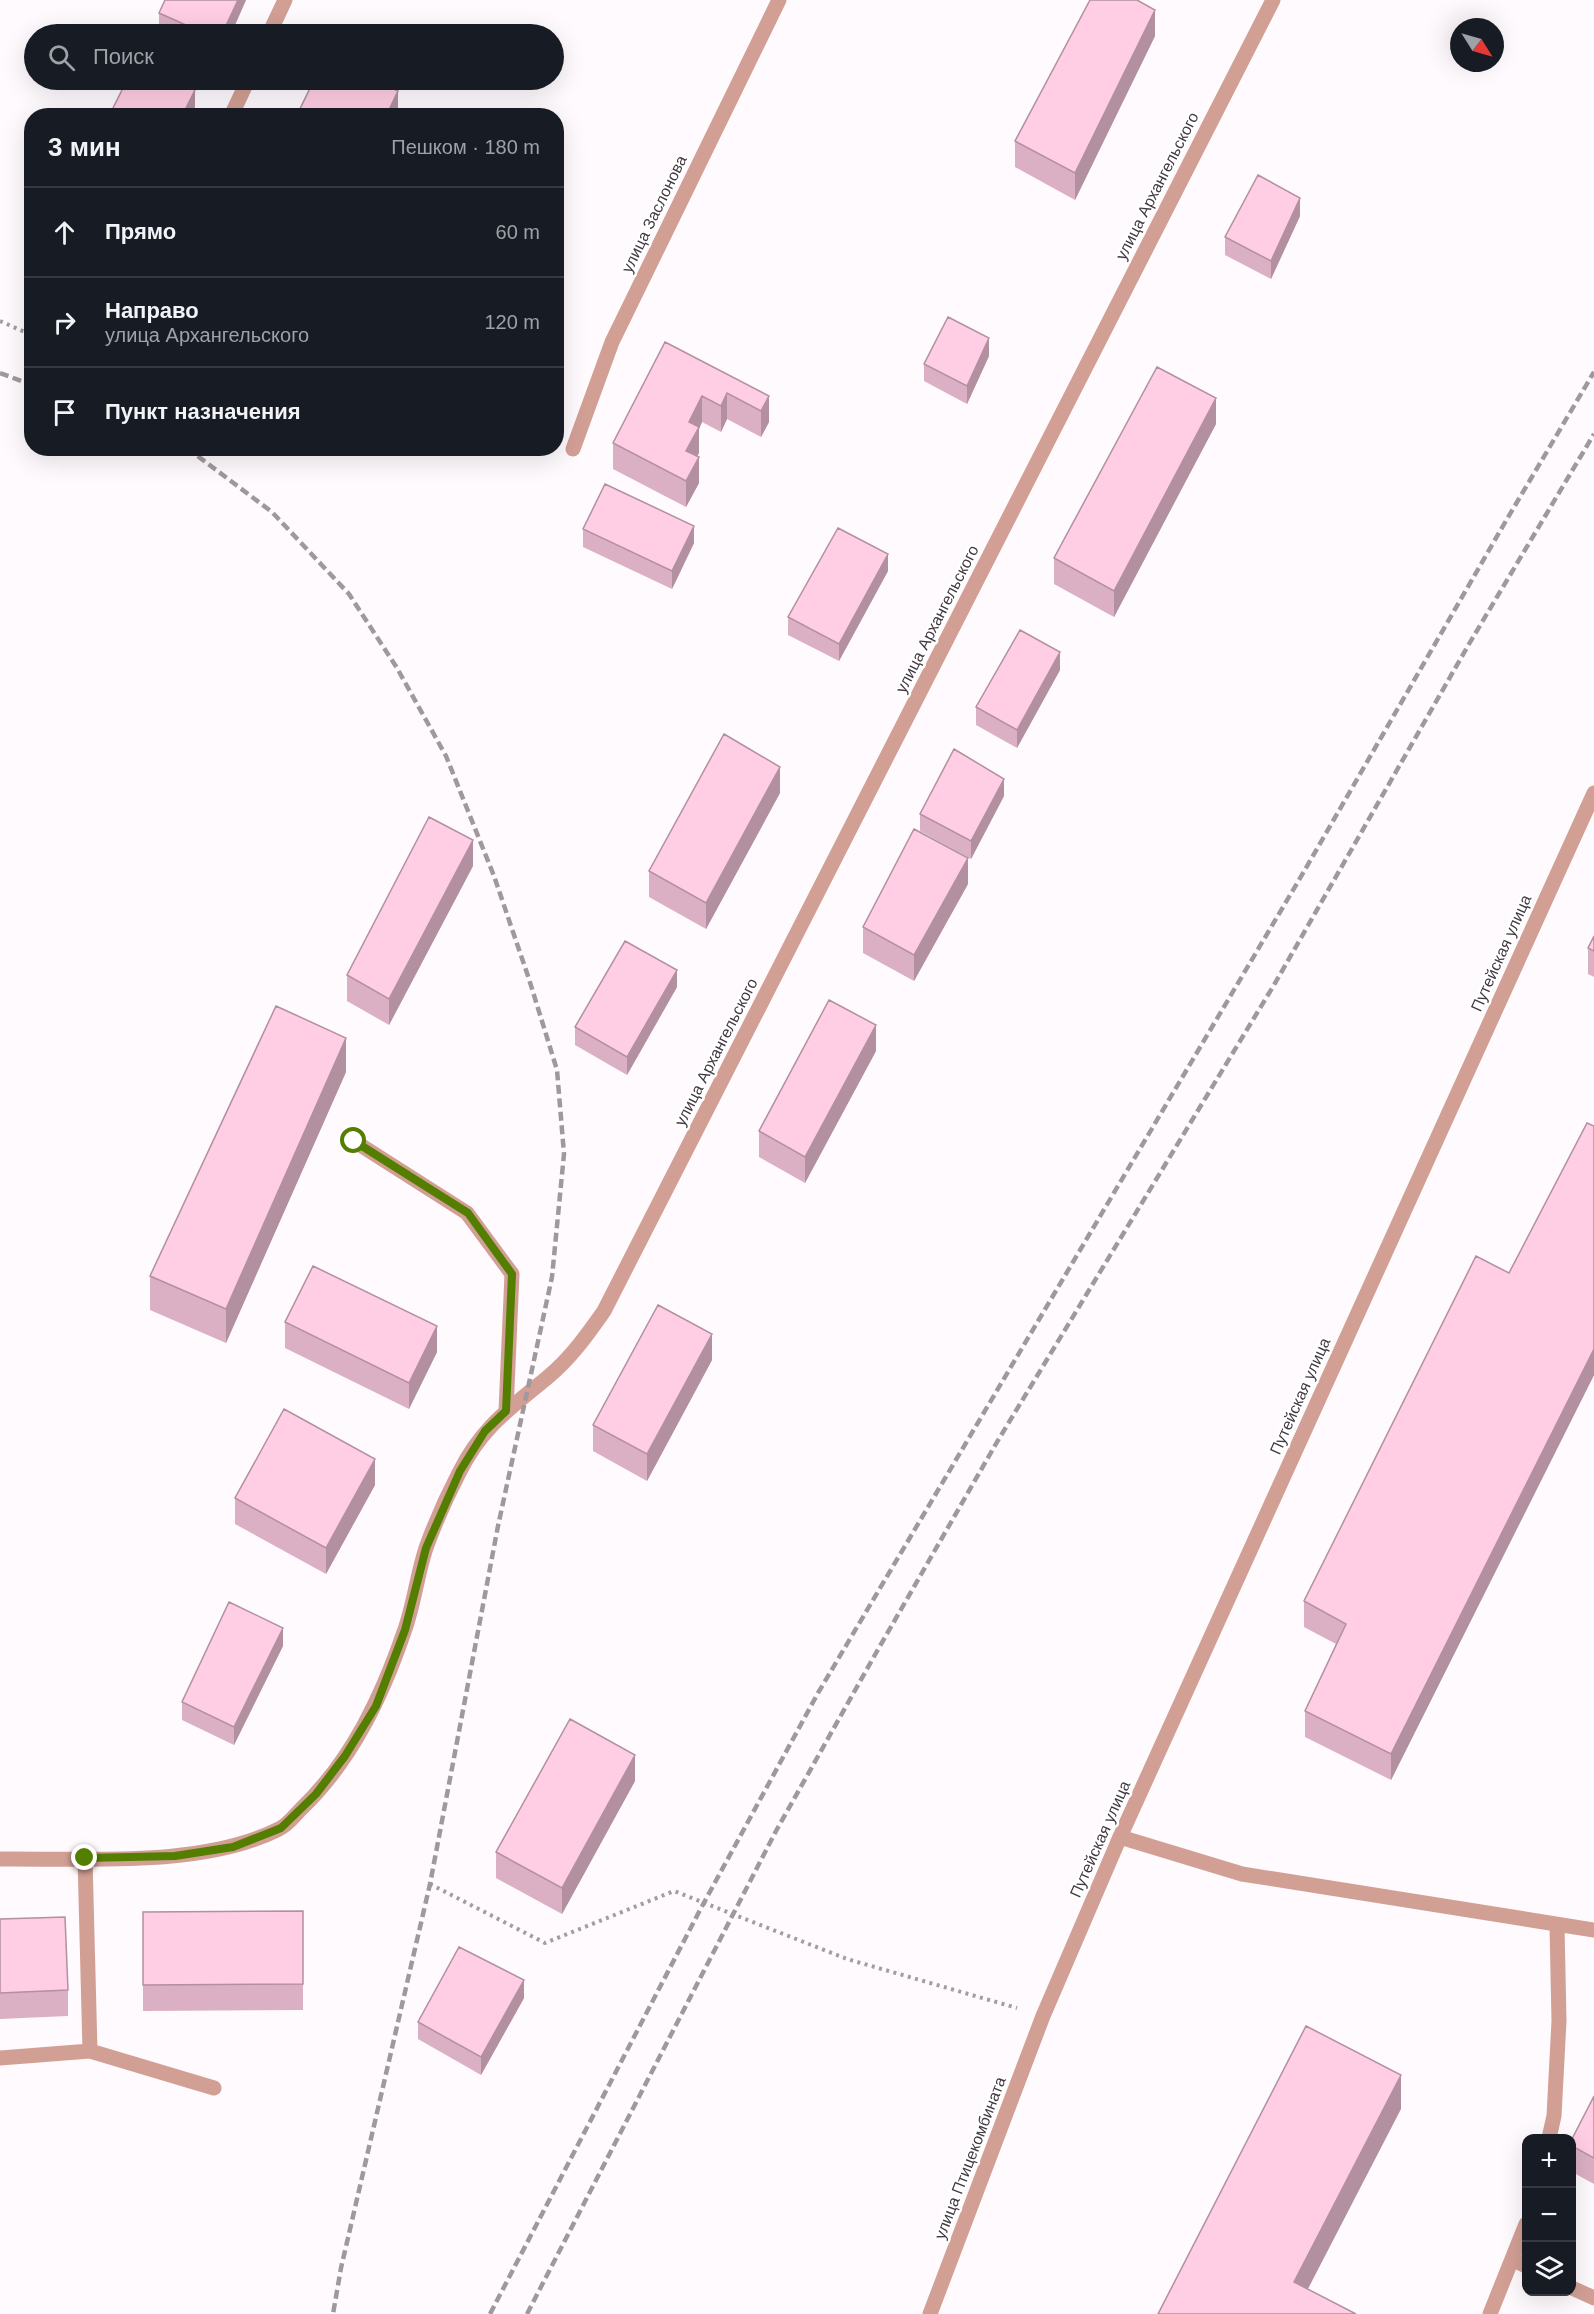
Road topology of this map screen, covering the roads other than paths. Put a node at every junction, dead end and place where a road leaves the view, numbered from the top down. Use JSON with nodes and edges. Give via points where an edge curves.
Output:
{"nodes":[{"id":1,"x":285,"y":0,"type":"edge"},
{"id":2,"x":779,"y":0,"type":"edge"},
{"id":3,"x":1273,"y":0,"type":"edge"},
{"id":4,"x":274,"y":24,"type":"edge"},
{"id":5,"x":243,"y":90,"type":"edge"},
{"id":6,"x":235,"y":108,"type":"edge"},
{"id":7,"x":573,"y":449,"type":"dead end"},
{"id":8,"x":1594,"y":793,"type":"edge"},
{"id":9,"x":354,"y":1141,"type":"dead end"},
{"id":10,"x":506,"y":1411,"type":"junction"},
{"id":11,"x":1120,"y":1837,"type":"junction"},
{"id":12,"x":85,"y":1858,"type":"junction"},
{"id":13,"x":0,"y":1859,"type":"edge"},
{"id":14,"x":1557,"y":1924,"type":"junction"},
{"id":15,"x":1594,"y":1930,"type":"edge"},
{"id":16,"x":1043,"y":2016,"type":"joint"},
{"id":17,"x":90,"y":2050,"type":"junction"},
{"id":18,"x":0,"y":2058,"type":"edge"},
{"id":19,"x":214,"y":2088,"type":"dead end"},
{"id":20,"x":1550,"y":2134,"type":"edge"},
{"id":21,"x":1522,"y":2236,"type":"edge"},
{"id":22,"x":1512,"y":2259,"type":"junction"},
{"id":23,"x":1522,"y":2264,"type":"edge"},
{"id":24,"x":1576,"y":2290,"type":"edge"},
{"id":25,"x":1594,"y":2298,"type":"edge"},
{"id":26,"x":930,"y":2314,"type":"edge"},
{"id":27,"x":1490,"y":2314,"type":"edge"}],
"edges":[{"from":1,"to":4,"type":"street"},
{"from":2,"to":7,"type":"street","name":"улица Заслонова","via":[[612,342]]},
{"from":3,"to":10,"type":"street","name":"улица Архангельского","via":[[604,1311],[580,1346]]},
{"from":5,"to":6,"type":"street"},
{"from":8,"to":11,"type":"street","name":"Путейская улица"},
{"from":9,"to":10,"type":"street","via":[[468,1213],[512,1274]]},
{"from":10,"to":12,"type":"street","name":"улица Архангельского","via":[[485,1431],[460,1471],[426,1548],[405,1630],[376,1706],[316,1794],[281,1828],[233,1847],[175,1856]]},
{"from":11,"to":14,"type":"street","via":[[1242,1874]]},
{"from":11,"to":16,"type":"street","name":"Путейская улица"},
{"from":12,"to":13,"type":"street","name":"улица Архангельского"},
{"from":12,"to":17,"type":"street"},
{"from":14,"to":15,"type":"street"},
{"from":14,"to":20,"type":"street","via":[[1559,2021]]},
{"from":16,"to":26,"type":"street","name":"улица Птицекомбината"},
{"from":17,"to":18,"type":"street"},
{"from":17,"to":19,"type":"street"},
{"from":21,"to":22,"type":"street"},
{"from":22,"to":23,"type":"street"},
{"from":22,"to":27,"type":"street"},
{"from":24,"to":25,"type":"street"}]}
